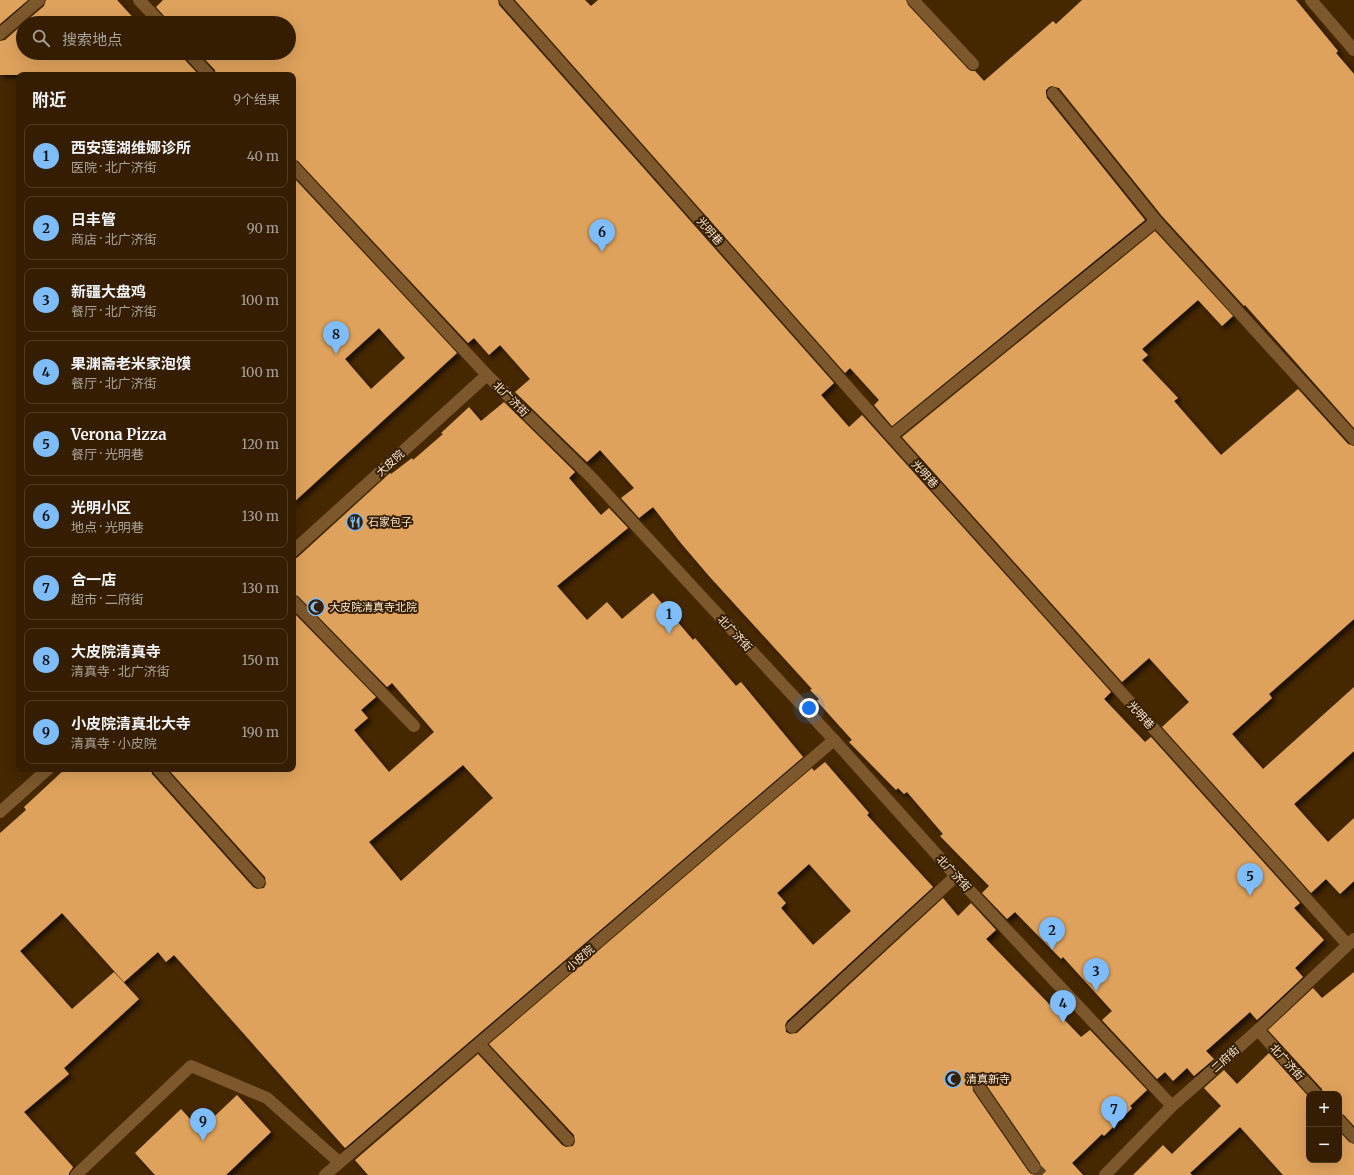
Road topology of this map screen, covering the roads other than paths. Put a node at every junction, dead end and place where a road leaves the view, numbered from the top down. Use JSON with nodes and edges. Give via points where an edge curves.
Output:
{"nodes":[{"id":1,"x":39,"y":0,"type":"edge"},
{"id":2,"x":140,"y":0,"type":"edge"},
{"id":3,"x":505,"y":0,"type":"edge"},
{"id":4,"x":913,"y":0,"type":"edge"},
{"id":5,"x":1311,"y":0,"type":"edge"},
{"id":6,"x":21,"y":16,"type":"edge"},
{"id":7,"x":155,"y":16,"type":"edge"},
{"id":8,"x":16,"y":20,"type":"edge"},
{"id":9,"x":0,"y":34,"type":"edge"},
{"id":10,"x":1354,"y":50,"type":"edge"},
{"id":11,"x":195,"y":60,"type":"edge"},
{"id":12,"x":974,"y":64,"type":"dead end"},
{"id":13,"x":206,"y":72,"type":"edge"},
{"id":14,"x":1053,"y":93,"type":"dead end"},
{"id":15,"x":296,"y":169,"type":"edge"},
{"id":16,"x":1156,"y":221,"type":"junction"},
{"id":17,"x":487,"y":375,"type":"junction"},
{"id":18,"x":891,"y":436,"type":"junction"},
{"id":19,"x":1354,"y":438,"type":"edge"},
{"id":20,"x":296,"y":548,"type":"edge"},
{"id":21,"x":296,"y":604,"type":"edge"},
{"id":22,"x":414,"y":726,"type":"dead end"},
{"id":23,"x":834,"y":740,"type":"junction"},
{"id":24,"x":45,"y":772,"type":"edge"},
{"id":25,"x":161,"y":772,"type":"edge"},
{"id":26,"x":0,"y":812,"type":"edge"},
{"id":27,"x":956,"y":876,"type":"junction"},
{"id":28,"x":259,"y":882,"type":"dead end"},
{"id":29,"x":1351,"y":942,"type":"edge"},
{"id":30,"x":792,"y":1027,"type":"dead end"},
{"id":31,"x":1258,"y":1030,"type":"junction"},
{"id":32,"x":479,"y":1044,"type":"junction"},
{"id":33,"x":979,"y":1087,"type":"dead end"},
{"id":34,"x":1313,"y":1091,"type":"edge"},
{"id":35,"x":1172,"y":1106,"type":"junction"},
{"id":36,"x":1342,"y":1123,"type":"edge"},
{"id":37,"x":1354,"y":1136,"type":"edge"},
{"id":38,"x":568,"y":1140,"type":"dead end"},
{"id":39,"x":339,"y":1162,"type":"junction"},
{"id":40,"x":1034,"y":1167,"type":"tunnel mouth"},
{"id":41,"x":76,"y":1175,"type":"edge"},
{"id":42,"x":325,"y":1175,"type":"edge"},
{"id":43,"x":1105,"y":1175,"type":"edge"}],
"edges":[{"from":1,"to":6,"type":"street"},
{"from":2,"to":7,"type":"street"},
{"from":3,"to":18,"type":"street","name":"光明巷"},
{"from":4,"to":12,"type":"street"},
{"from":5,"to":10,"type":"street"},
{"from":8,"to":9,"type":"street"},
{"from":11,"to":13,"type":"street"},
{"from":14,"to":16,"type":"street"},
{"from":15,"to":17,"type":"street","name":"北广济街"},
{"from":16,"to":18,"type":"street"},
{"from":16,"to":19,"type":"street"},
{"from":17,"to":20,"type":"street","name":"大皮院"},
{"from":17,"to":23,"type":"street","name":"北广济街","via":[[591,478]]},
{"from":18,"to":29,"type":"street","name":"光明巷"},
{"from":21,"to":22,"type":"street"},
{"from":23,"to":27,"type":"street","name":"北广济街"},
{"from":23,"to":32,"type":"street","name":"小皮院"},
{"from":24,"to":26,"type":"street"},
{"from":25,"to":28,"type":"street"},
{"from":27,"to":30,"type":"street"},
{"from":27,"to":35,"type":"street","name":"北广济街"},
{"from":29,"to":31,"type":"street","name":"二府街"},
{"from":31,"to":34,"type":"street","name":"北广济街"},
{"from":31,"to":35,"type":"street","name":"二府街"},
{"from":32,"to":38,"type":"street"},
{"from":32,"to":39,"type":"street","name":"小皮院"},
{"from":33,"to":40,"type":"street"},
{"from":35,"to":43,"type":"street","name":"二府街"},
{"from":36,"to":37,"type":"street"},
{"from":39,"to":41,"type":"street","via":[[266,1098],[191,1066]]},
{"from":39,"to":42,"type":"street","name":"小皮院"}]}
